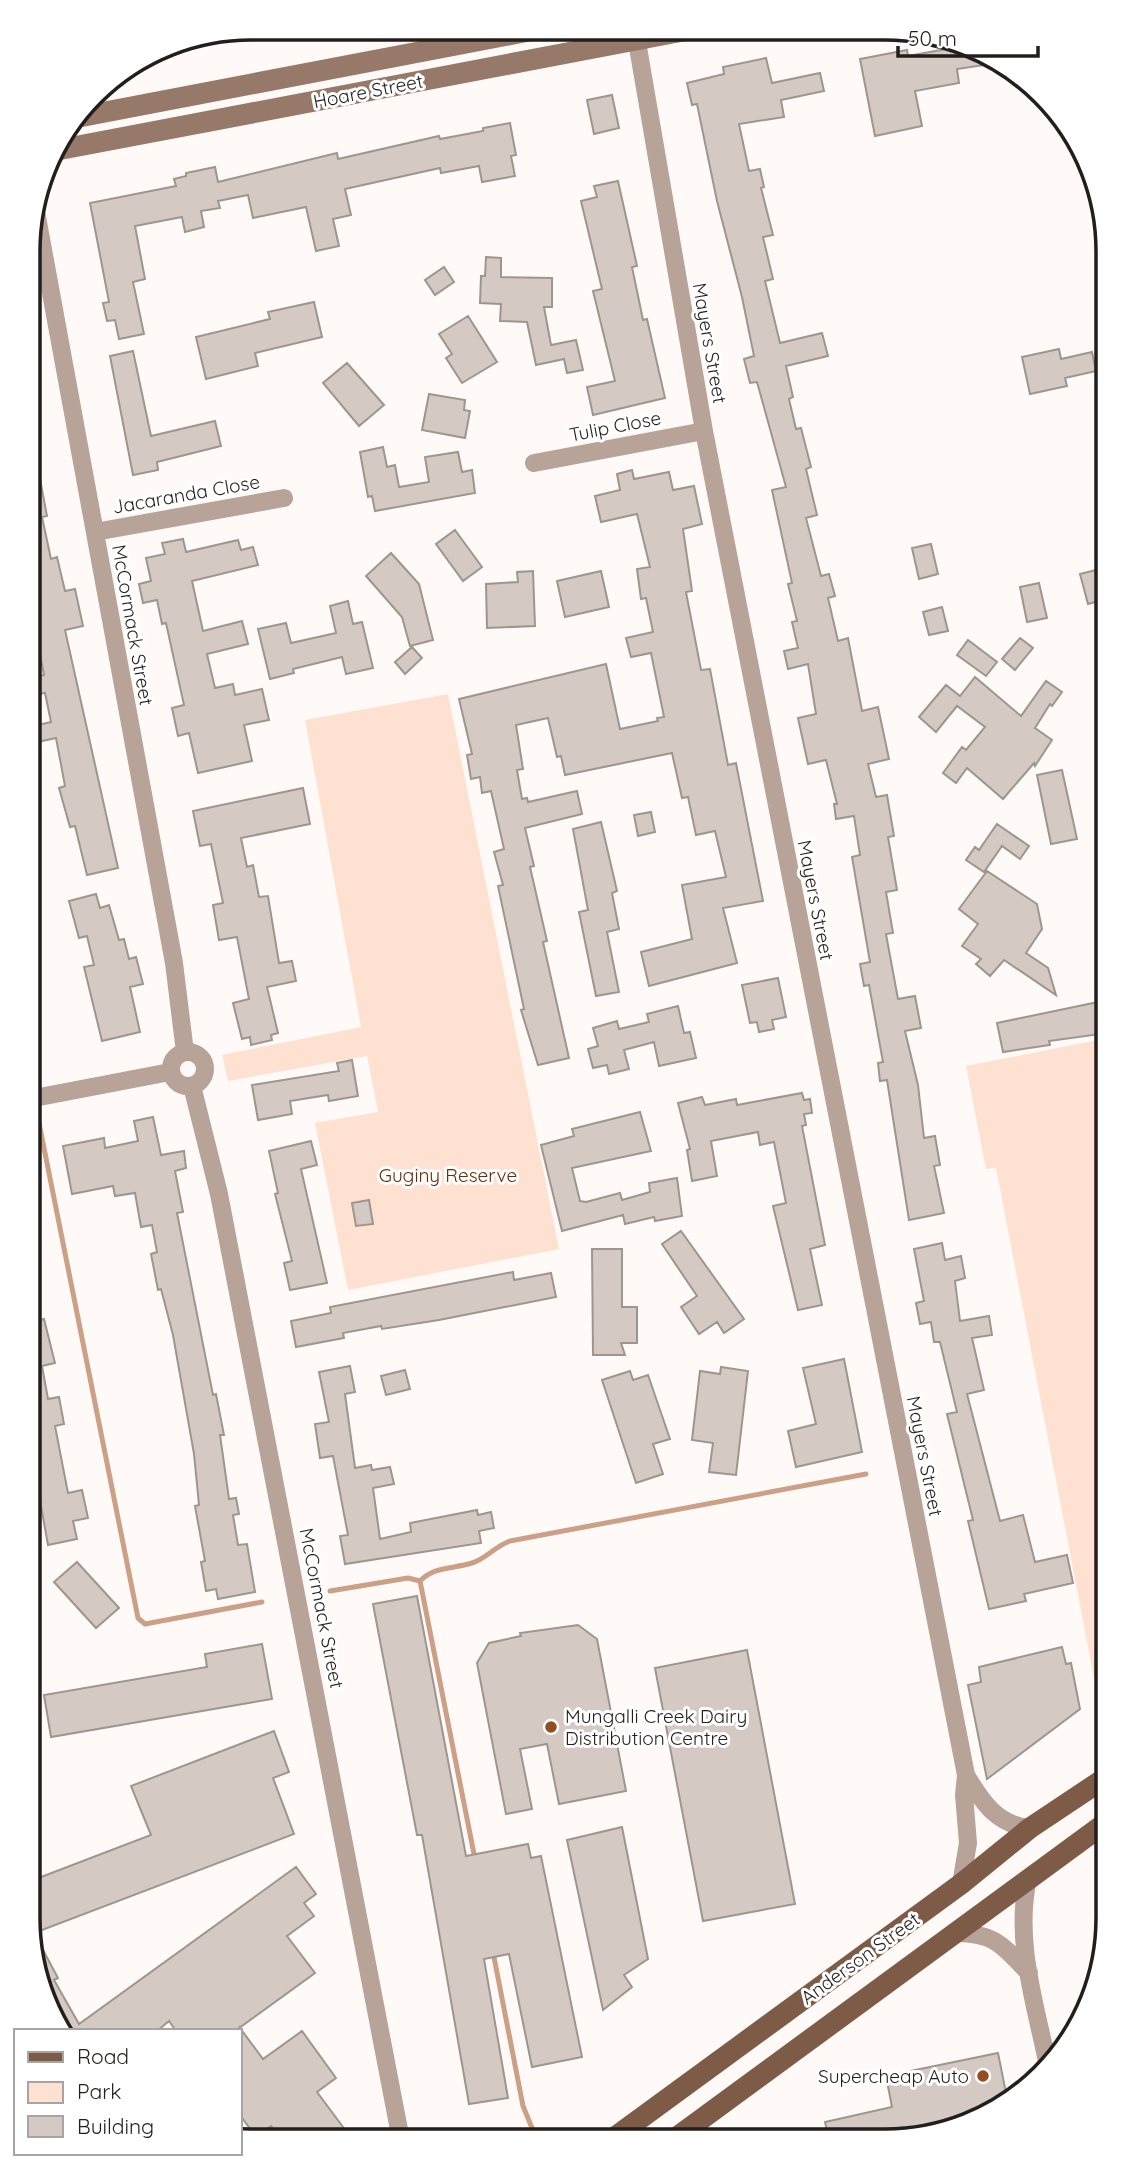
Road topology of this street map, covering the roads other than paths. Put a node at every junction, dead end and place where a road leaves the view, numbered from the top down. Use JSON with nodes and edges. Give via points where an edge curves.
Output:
{"nodes":[{"id":1,"x":608,"y":40,"type":"edge"},
{"id":2,"x":636,"y":40,"type":"edge"},
{"id":3,"x":478,"y":41,"type":"edge"},
{"id":4,"x":91,"y":115,"type":"edge"},
{"id":5,"x":68,"y":148,"type":"edge"},
{"id":6,"x":41,"y":238,"type":"edge"},
{"id":7,"x":704,"y":431,"type":"junction"},
{"id":8,"x":534,"y":463,"type":"dead end"},
{"id":9,"x":284,"y":498,"type":"dead end"},
{"id":10,"x":95,"y":532,"type":"junction"},
{"id":11,"x":185,"y":1052,"type":"junction"},
{"id":12,"x":170,"y":1072,"type":"junction"},
{"id":13,"x":192,"y":1086,"type":"junction"},
{"id":14,"x":40,"y":1097,"type":"edge"},
{"id":15,"x":966,"y":1775,"type":"junction"},
{"id":16,"x":1095,"y":1785,"type":"edge"},
{"id":17,"x":1030,"y":1828,"type":"junction"},
{"id":18,"x":1095,"y":1830,"type":"edge"},
{"id":19,"x":1028,"y":1879,"type":"junction"},
{"id":20,"x":961,"y":1884,"type":"junction"},
{"id":21,"x":954,"y":1933,"type":"junction"},
{"id":22,"x":1028,"y":1973,"type":"junction"},
{"id":23,"x":1045,"y":2054,"type":"edge"},
{"id":24,"x":399,"y":2129,"type":"edge"},
{"id":25,"x":626,"y":2129,"type":"edge"},
{"id":26,"x":688,"y":2129,"type":"edge"}],
"edges":[{"from":1,"to":5,"type":"main road","name":"Hoare Street"},
{"from":2,"to":7,"type":"street","name":"Mayers Street"},
{"from":3,"to":4,"type":"main road","name":"Hoare Street"},
{"from":6,"to":10,"type":"street","name":"McCormack Street"},
{"from":7,"to":8,"type":"street","name":"Tulip Close"},
{"from":7,"to":15,"type":"street","name":"Mayers Street"},
{"from":9,"to":10,"type":"street","name":"Jacaranda Close"},
{"from":10,"to":11,"type":"street","name":"McCormack Street","via":[[174,963]]},
{"from":11,"to":12,"type":"street","via":[[174,1059]]},
{"from":11,"to":13,"type":"street","via":[[197,1054],[205,1066],[203,1077]]},
{"from":12,"to":13,"type":"street","via":[[178,1083]]},
{"from":12,"to":14,"type":"street"},
{"from":13,"to":24,"type":"street","name":"McCormack Street","via":[[219,1194]]},
{"from":15,"to":17,"type":"street","name":"Mayers Street","via":[[987,1808],[1007,1822]]},
{"from":15,"to":20,"type":"street","name":"Mayers Street","via":[[968,1843]]},
{"from":16,"to":17,"type":"main road","name":"Anderson Street"},
{"from":17,"to":20,"type":"main road","name":"Anderson Street"},
{"from":18,"to":19,"type":"main road","name":"Anderson Street"},
{"from":19,"to":21,"type":"main road","name":"Anderson Street"},
{"from":19,"to":22,"type":"street","via":[[1023,1922]]},
{"from":20,"to":25,"type":"main road","name":"Anderson Street"},
{"from":21,"to":22,"type":"street","via":[[993,1938]]},
{"from":21,"to":26,"type":"main road","name":"Anderson Street"},
{"from":22,"to":23,"type":"street"}]}
